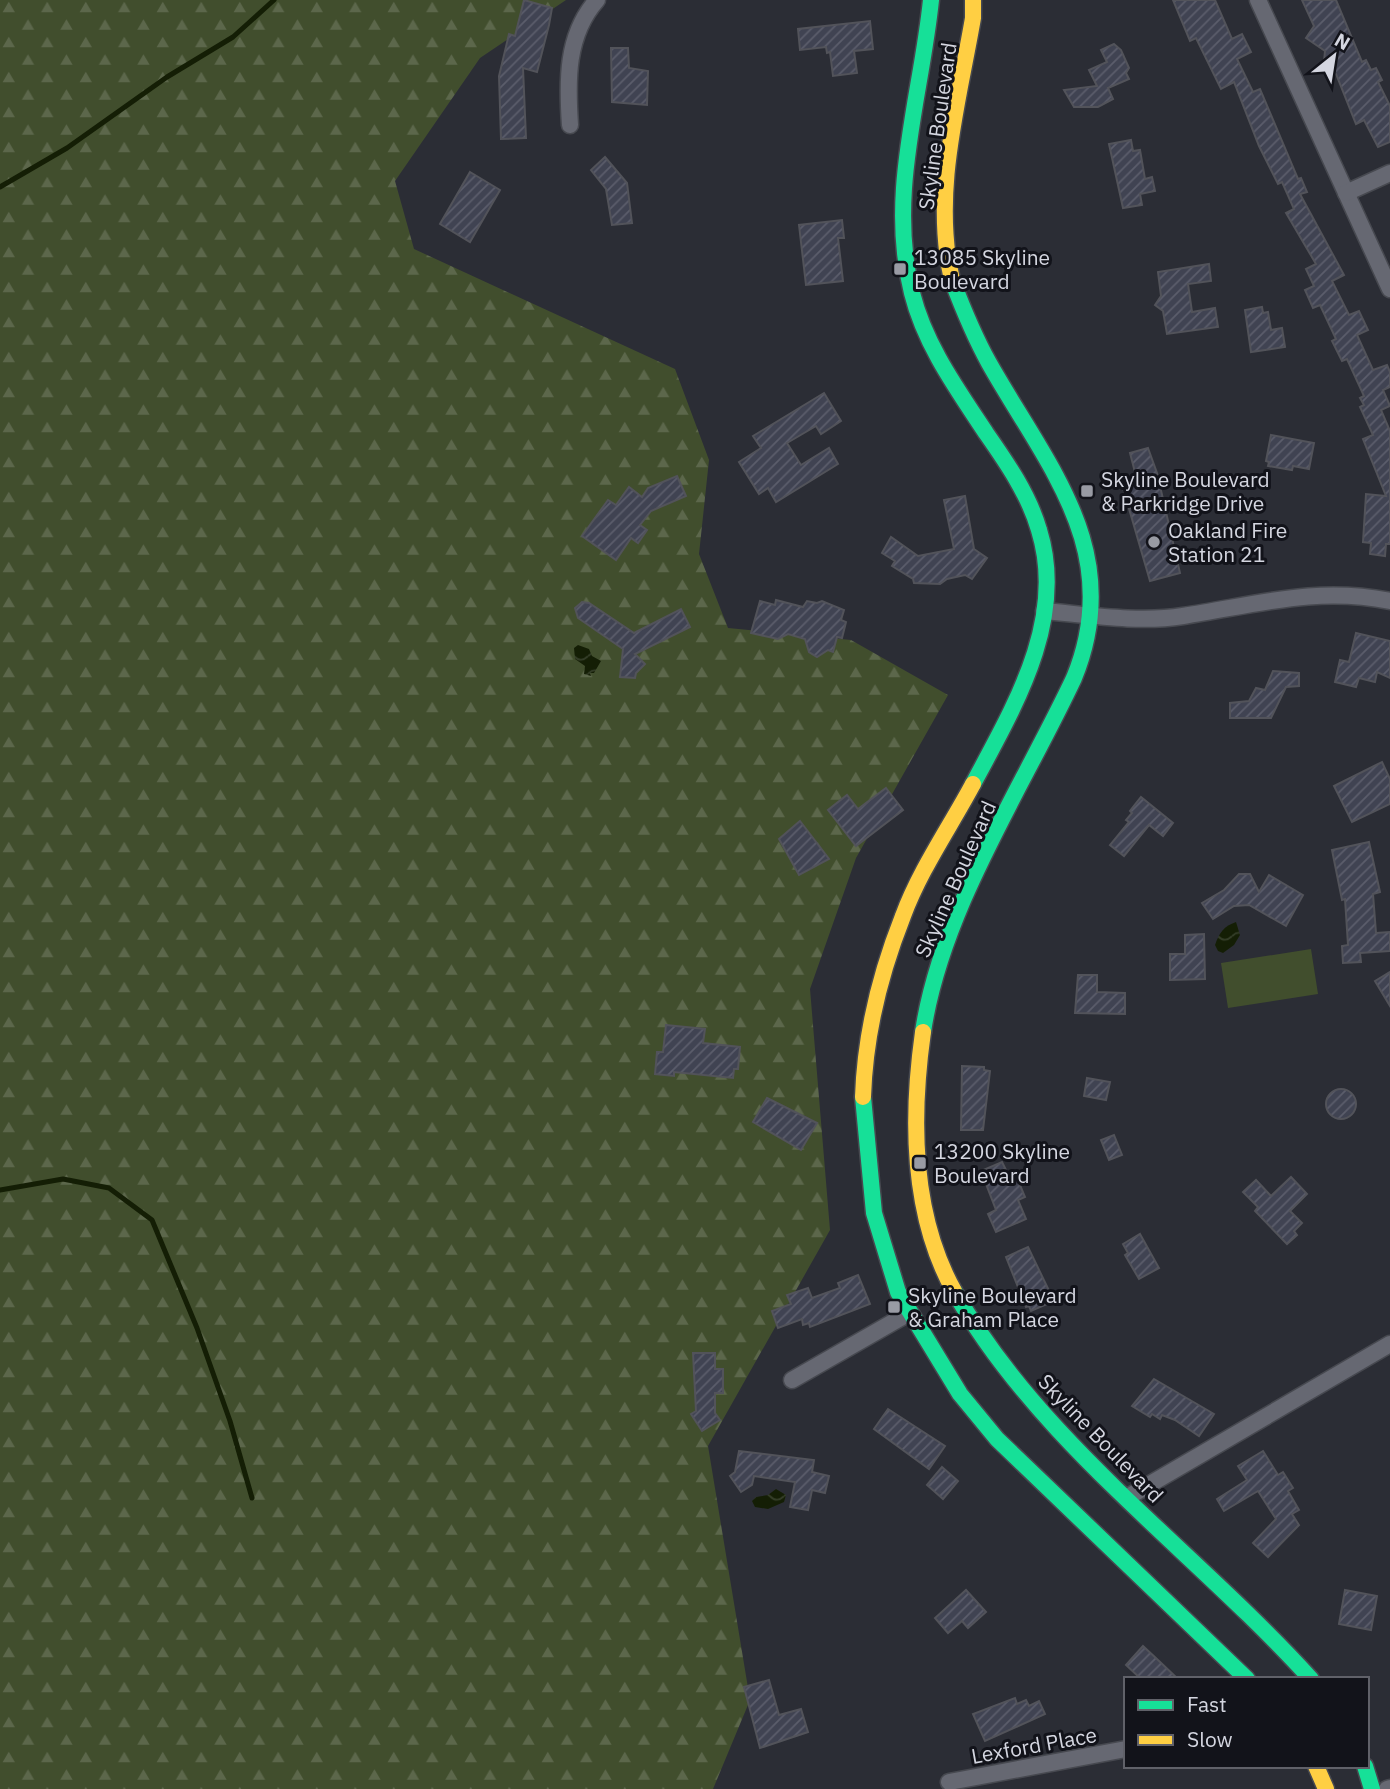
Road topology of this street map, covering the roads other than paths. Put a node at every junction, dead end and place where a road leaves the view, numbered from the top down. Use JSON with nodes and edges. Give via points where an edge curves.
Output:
{"nodes":[{"id":1,"x":597,"y":0,"type":"edge"},
{"id":2,"x":931,"y":0,"type":"edge"},
{"id":3,"x":973,"y":0,"type":"edge"},
{"id":4,"x":1258,"y":0,"type":"edge"},
{"id":5,"x":570,"y":125,"type":"dead end"},
{"id":6,"x":1390,"y":173,"type":"edge"},
{"id":7,"x":1346,"y":193,"type":"junction"},
{"id":8,"x":1390,"y":289,"type":"edge"},
{"id":9,"x":1390,"y":601,"type":"edge"},
{"id":10,"x":1044,"y":611,"type":"junction"},
{"id":11,"x":1091,"y":614,"type":"junction"},
{"id":12,"x":909,"y":1313,"type":"junction"},
{"id":13,"x":1390,"y":1344,"type":"edge"},
{"id":14,"x":792,"y":1380,"type":"dead end"},
{"id":15,"x":1128,"y":1497,"type":"junction"},
{"id":16,"x":1245,"y":1677,"type":"edge"},
{"id":17,"x":1309,"y":1677,"type":"edge"},
{"id":18,"x":1124,"y":1749,"type":"edge"},
{"id":19,"x":1316,"y":1768,"type":"edge"},
{"id":20,"x":1366,"y":1768,"type":"edge"},
{"id":21,"x":949,"y":1782,"type":"dead end"},
{"id":22,"x":1326,"y":1789,"type":"edge"},
{"id":23,"x":1371,"y":1789,"type":"edge"}],
"edges":[{"from":1,"to":5,"type":"street","via":[[586,12],[576,37],[567,76]]},
{"from":2,"to":10,"type":"main road","name":"Skyline Boulevard","via":[[904,192],[911,290],[932,346],[998,452],[1039,530],[1045,550]]},
{"from":3,"to":11,"type":"main road","name":"Skyline Boulevard","via":[[944,199],[951,278],[970,327],[1072,500],[1087,550]]},
{"from":4,"to":7,"type":"street"},
{"from":6,"to":7,"type":"street"},
{"from":7,"to":8,"type":"street"},
{"from":9,"to":11,"type":"street","via":[[1301,595],[1181,616]]},
{"from":10,"to":11,"type":"street"},
{"from":10,"to":12,"type":"main road","name":"Skyline Boulevard","via":[[1018,699],[903,914],[865,1047],[863,1100],[874,1213]]},
{"from":11,"to":15,"type":"main road","name":"Skyline Boulevard","via":[[1086,648],[1070,688],[972,886],[931,986],[916,1081],[918,1182],[932,1241],[957,1299],[1041,1413]]},
{"from":12,"to":14,"type":"street"},
{"from":12,"to":16,"type":"main road","name":"Skyline Boulevard","via":[[960,1394],[997,1439]]},
{"from":13,"to":15,"type":"street"},
{"from":15,"to":17,"type":"main road","name":"Skyline Boulevard"},
{"from":18,"to":21,"type":"street","name":"Lexford Place"},
{"from":19,"to":22,"type":"main road"},
{"from":20,"to":23,"type":"main road"}]}
